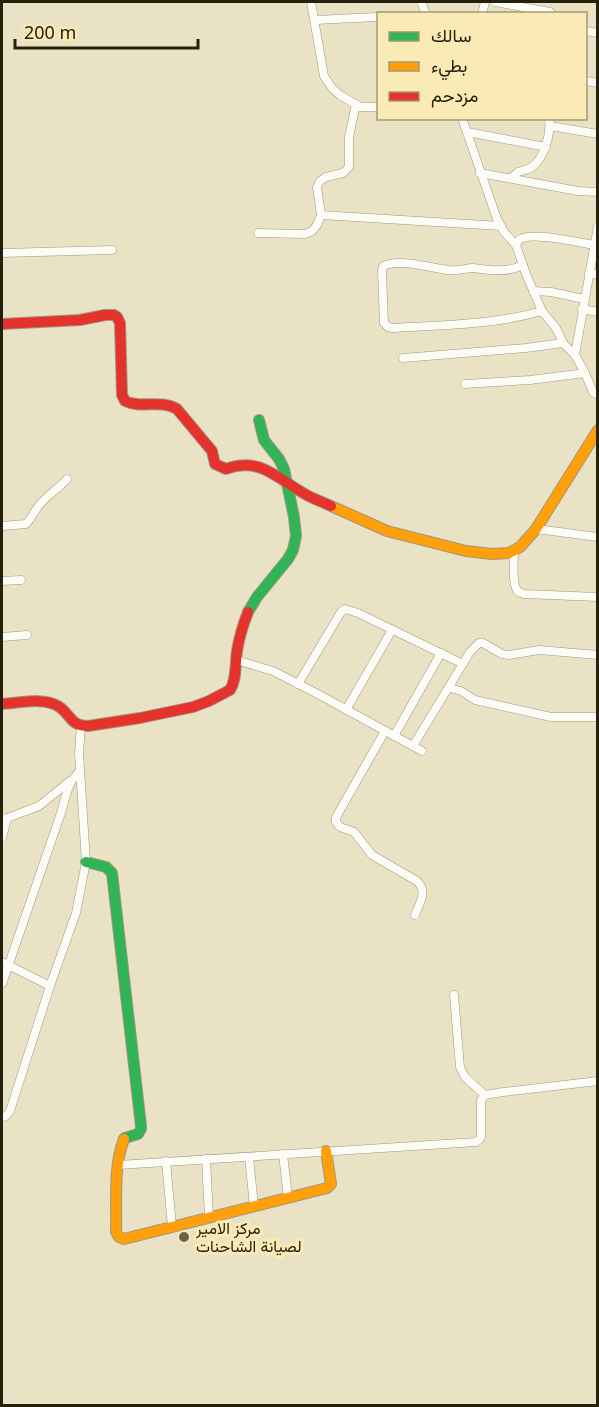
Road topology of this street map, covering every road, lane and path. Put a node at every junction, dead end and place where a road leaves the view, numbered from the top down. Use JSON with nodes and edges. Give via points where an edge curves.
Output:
{"nodes":[{"id":1,"x":311,"y":2,"type":"edge"},
{"id":2,"x":495,"y":2,"type":"edge"},
{"id":3,"x":550,"y":12,"type":"edge"},
{"id":4,"x":377,"y":17,"type":"edge"},
{"id":5,"x":315,"y":20,"type":"junction"},
{"id":6,"x":356,"y":104,"type":"junction"},
{"id":7,"x":377,"y":107,"type":"edge"},
{"id":8,"x":463,"y":120,"type":"edge"},
{"id":9,"x":550,"y":122,"type":"edge"},
{"id":10,"x":467,"y":132,"type":"junction"},
{"id":11,"x":597,"y":134,"type":"edge"},
{"id":12,"x":546,"y":147,"type":"junction"},
{"id":13,"x":480,"y":173,"type":"junction"},
{"id":14,"x":510,"y":178,"type":"junction"},
{"id":15,"x":597,"y":192,"type":"edge"},
{"id":16,"x":321,"y":215,"type":"junction"},
{"id":17,"x":501,"y":226,"type":"junction"},
{"id":18,"x":597,"y":228,"type":"edge"},
{"id":19,"x":258,"y":232,"type":"dead end"},
{"id":20,"x":594,"y":244,"type":"junction"},
{"id":21,"x":516,"y":245,"type":"junction"},
{"id":22,"x":112,"y":250,"type":"dead end"},
{"id":23,"x":2,"y":253,"type":"edge"},
{"id":24,"x":523,"y":265,"type":"junction"},
{"id":25,"x":589,"y":273,"type":"junction"},
{"id":26,"x":597,"y":275,"type":"edge"},
{"id":27,"x":532,"y":291,"type":"junction"},
{"id":28,"x":584,"y":299,"type":"junction"},
{"id":29,"x":582,"y":309,"type":"junction"},
{"id":30,"x":542,"y":311,"type":"junction"},
{"id":31,"x":597,"y":312,"type":"edge"},
{"id":32,"x":2,"y":324,"type":"edge"},
{"id":33,"x":563,"y":343,"type":"junction"},
{"id":34,"x":575,"y":355,"type":"junction"},
{"id":35,"x":403,"y":358,"type":"dead end"},
{"id":36,"x":585,"y":374,"type":"junction"},
{"id":37,"x":465,"y":384,"type":"dead end"},
{"id":38,"x":597,"y":395,"type":"edge"},
{"id":39,"x":260,"y":420,"type":"dead end"},
{"id":40,"x":597,"y":430,"type":"edge"},
{"id":41,"x":67,"y":479,"type":"dead end"},
{"id":42,"x":285,"y":482,"type":"junction"},
{"id":43,"x":2,"y":526,"type":"edge"},
{"id":44,"x":536,"y":529,"type":"junction"},
{"id":45,"x":597,"y":537,"type":"edge"},
{"id":46,"x":514,"y":550,"type":"junction"},
{"id":47,"x":21,"y":580,"type":"dead end"},
{"id":48,"x":2,"y":581,"type":"edge"},
{"id":49,"x":597,"y":597,"type":"edge"},
{"id":50,"x":392,"y":630,"type":"junction"},
{"id":51,"x":27,"y":635,"type":"dead end"},
{"id":52,"x":2,"y":637,"type":"edge"},
{"id":53,"x":441,"y":653,"type":"junction"},
{"id":54,"x":597,"y":655,"type":"edge"},
{"id":55,"x":236,"y":660,"type":"junction"},
{"id":56,"x":463,"y":664,"type":"junction"},
{"id":57,"x":456,"y":677,"type":"junction"},
{"id":58,"x":298,"y":684,"type":"junction"},
{"id":59,"x":450,"y":688,"type":"junction"},
{"id":60,"x":461,"y":691,"type":"junction"},
{"id":61,"x":2,"y":704,"type":"edge"},
{"id":62,"x":346,"y":710,"type":"junction"},
{"id":63,"x":597,"y":717,"type":"edge"},
{"id":64,"x":81,"y":726,"type":"junction"},
{"id":65,"x":385,"y":731,"type":"junction"},
{"id":66,"x":394,"y":736,"type":"junction"},
{"id":67,"x":413,"y":746,"type":"junction"},
{"id":68,"x":422,"y":751,"type":"dead end"},
{"id":69,"x":80,"y":771,"type":"junction"},
{"id":70,"x":71,"y":780,"type":"junction"},
{"id":71,"x":4,"y":819,"type":"edge"},
{"id":72,"x":2,"y":838,"type":"edge"},
{"id":73,"x":86,"y":862,"type":"junction"},
{"id":74,"x":415,"y":915,"type":"dead end"},
{"id":75,"x":5,"y":964,"type":"edge"},
{"id":76,"x":2,"y":984,"type":"edge"},
{"id":77,"x":50,"y":986,"type":"junction"},
{"id":78,"x":454,"y":995,"type":"dead end"},
{"id":79,"x":597,"y":1081,"type":"edge"},
{"id":80,"x":485,"y":1095,"type":"junction"},
{"id":81,"x":2,"y":1118,"type":"edge"},
{"id":82,"x":326,"y":1151,"type":"junction"},
{"id":83,"x":283,"y":1154,"type":"junction"},
{"id":84,"x":249,"y":1157,"type":"junction"},
{"id":85,"x":206,"y":1159,"type":"junction"},
{"id":86,"x":166,"y":1161,"type":"junction"},
{"id":87,"x":118,"y":1165,"type":"junction"},
{"id":88,"x":288,"y":1198,"type":"junction"},
{"id":89,"x":254,"y":1206,"type":"junction"},
{"id":90,"x":209,"y":1218,"type":"junction"},
{"id":91,"x":172,"y":1227,"type":"junction"}],
"edges":[{"from":1,"to":5,"type":"street"},
{"from":2,"to":3,"type":"street"},
{"from":4,"to":5,"type":"street"},
{"from":5,"to":6,"type":"street","via":[[324,76],[340,95]]},
{"from":6,"to":7,"type":"street"},
{"from":6,"to":16,"type":"street","via":[[349,137],[349,167],[320,181],[317,187]]},
{"from":8,"to":10,"type":"street"},
{"from":9,"to":11,"type":"street"},
{"from":9,"to":12,"type":"street"},
{"from":10,"to":12,"type":"street"},
{"from":10,"to":13,"type":"street"},
{"from":12,"to":14,"type":"street","via":[[529,170]]},
{"from":13,"to":14,"type":"street"},
{"from":13,"to":17,"type":"street"},
{"from":14,"to":15,"type":"street"},
{"from":16,"to":17,"type":"street"},
{"from":16,"to":19,"type":"street","via":[[312,231],[304,234]]},
{"from":17,"to":21,"type":"street"},
{"from":18,"to":20,"type":"street"},
{"from":20,"to":21,"type":"street","via":[[539,237],[523,238]]},
{"from":20,"to":25,"type":"street"},
{"from":21,"to":24,"type":"street"},
{"from":22,"to":23,"type":"street"},
{"from":24,"to":27,"type":"street"},
{"from":24,"to":30,"type":"street","via":[[513,269],[449,270],[387,264],[382,271],[384,323],[393,328],[471,323]]},
{"from":25,"to":26,"type":"street"},
{"from":25,"to":28,"type":"street"},
{"from":27,"to":28,"type":"street"},
{"from":27,"to":30,"type":"street"},
{"from":28,"to":29,"type":"street"},
{"from":29,"to":31,"type":"street"},
{"from":29,"to":34,"type":"street"},
{"from":30,"to":33,"type":"street"},
{"from":32,"to":42,"type":"street","via":[[114,315],[120,323],[122,394],[127,403],[172,405],[212,451],[215,464],[226,469],[236,465],[264,468]]},
{"from":33,"to":34,"type":"street"},
{"from":33,"to":35,"type":"street"},
{"from":34,"to":36,"type":"street"},
{"from":36,"to":37,"type":"street"},
{"from":36,"to":38,"type":"street"},
{"from":39,"to":42,"type":"street","via":[[266,444],[282,463]]},
{"from":40,"to":44,"type":"street"},
{"from":41,"to":43,"type":"street","via":[[26,524]]},
{"from":42,"to":46,"type":"street","via":[[387,531],[466,551],[508,554]]},
{"from":42,"to":55,"type":"street","via":[[294,522],[294,548],[254,599],[238,641]]},
{"from":44,"to":45,"type":"street"},
{"from":44,"to":46,"type":"street"},
{"from":46,"to":49,"type":"street","via":[[514,583],[519,592]]},
{"from":47,"to":48,"type":"street"},
{"from":50,"to":53,"type":"street"},
{"from":50,"to":58,"type":"street","via":[[345,609]]},
{"from":50,"to":62,"type":"street"},
{"from":51,"to":52,"type":"street"},
{"from":53,"to":56,"type":"street"},
{"from":53,"to":66,"type":"street"},
{"from":54,"to":56,"type":"street","via":[[539,650],[509,655],[479,642]]},
{"from":55,"to":58,"type":"street"},
{"from":55,"to":64,"type":"street","via":[[230,690],[200,705]]},
{"from":56,"to":57,"type":"street"},
{"from":57,"to":59,"type":"street"},
{"from":57,"to":60,"type":"street"},
{"from":58,"to":62,"type":"street"},
{"from":59,"to":60,"type":"street"},
{"from":59,"to":67,"type":"street"},
{"from":60,"to":63,"type":"street","via":[[475,700],[551,717]]},
{"from":61,"to":64,"type":"street","via":[[51,702]]},
{"from":62,"to":65,"type":"street"},
{"from":64,"to":69,"type":"street"},
{"from":65,"to":66,"type":"street"},
{"from":65,"to":74,"type":"street","via":[[336,822],[354,832],[372,855],[421,885],[423,892]]},
{"from":66,"to":67,"type":"street"},
{"from":67,"to":68,"type":"street"},
{"from":69,"to":70,"type":"street"},
{"from":69,"to":73,"type":"street"},
{"from":70,"to":71,"type":"street","via":[[39,806]]},
{"from":70,"to":75,"type":"street"},
{"from":71,"to":72,"type":"street"},
{"from":73,"to":77,"type":"street","via":[[76,913]]},
{"from":73,"to":87,"type":"street","via":[[106,867],[112,873],[141,1126],[138,1134],[123,1140]]},
{"from":75,"to":76,"type":"street"},
{"from":75,"to":77,"type":"street"},
{"from":77,"to":81,"type":"street","via":[[10,1111]]},
{"from":78,"to":80,"type":"street","via":[[460,1067]]},
{"from":79,"to":80,"type":"street"},
{"from":80,"to":82,"type":"street","via":[[481,1100],[481,1137],[476,1142]]},
{"from":82,"to":83,"type":"street"},
{"from":82,"to":88,"type":"street","via":[[330,1187]]},
{"from":83,"to":84,"type":"street"},
{"from":83,"to":88,"type":"street"},
{"from":84,"to":85,"type":"street"},
{"from":84,"to":89,"type":"street"},
{"from":85,"to":86,"type":"street"},
{"from":85,"to":90,"type":"street"},
{"from":86,"to":87,"type":"street"},
{"from":86,"to":91,"type":"street"},
{"from":87,"to":91,"type":"street","via":[[119,1237]]},
{"from":88,"to":89,"type":"street"},
{"from":89,"to":90,"type":"street"},
{"from":90,"to":91,"type":"street"}]}
